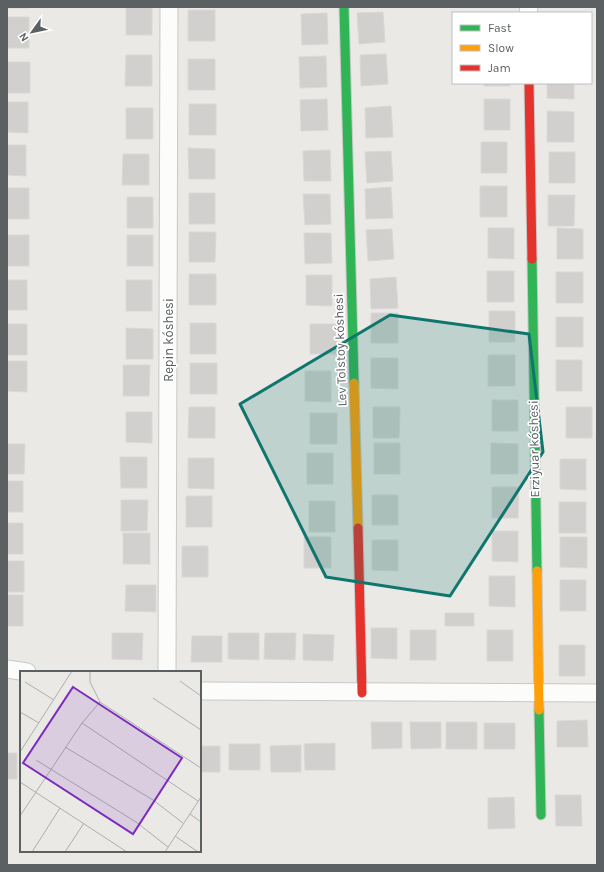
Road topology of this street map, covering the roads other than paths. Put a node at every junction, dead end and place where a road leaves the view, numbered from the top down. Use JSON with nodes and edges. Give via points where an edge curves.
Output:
{"nodes":[{"id":1,"x":169,"y":7,"type":"edge"},
{"id":2,"x":344,"y":7,"type":"edge"},
{"id":3,"x":529,"y":84,"type":"edge"},
{"id":4,"x":7,"y":669,"type":"edge"},
{"id":5,"x":20,"y":671,"type":"edge"},
{"id":6,"x":167,"y":671,"type":"edge"},
{"id":7,"x":201,"y":691,"type":"edge"},
{"id":8,"x":362,"y":693,"type":"junction"},
{"id":9,"x":538,"y":693,"type":"junction"},
{"id":10,"x":597,"y":693,"type":"edge"},
{"id":11,"x":541,"y":814,"type":"dead end"}],
"edges":[{"from":1,"to":6,"type":"street","name":"Repin kóshesi"},
{"from":2,"to":8,"type":"street","name":"Lev Tolstoy kóshesi"},
{"from":3,"to":9,"type":"street","name":"Erziyuar kóshesi"},
{"from":4,"to":5,"type":"street"},
{"from":7,"to":8,"type":"street"},
{"from":8,"to":9,"type":"street"},
{"from":9,"to":10,"type":"street"},
{"from":9,"to":11,"type":"street","name":"Erziyuar kóshesi"}]}
